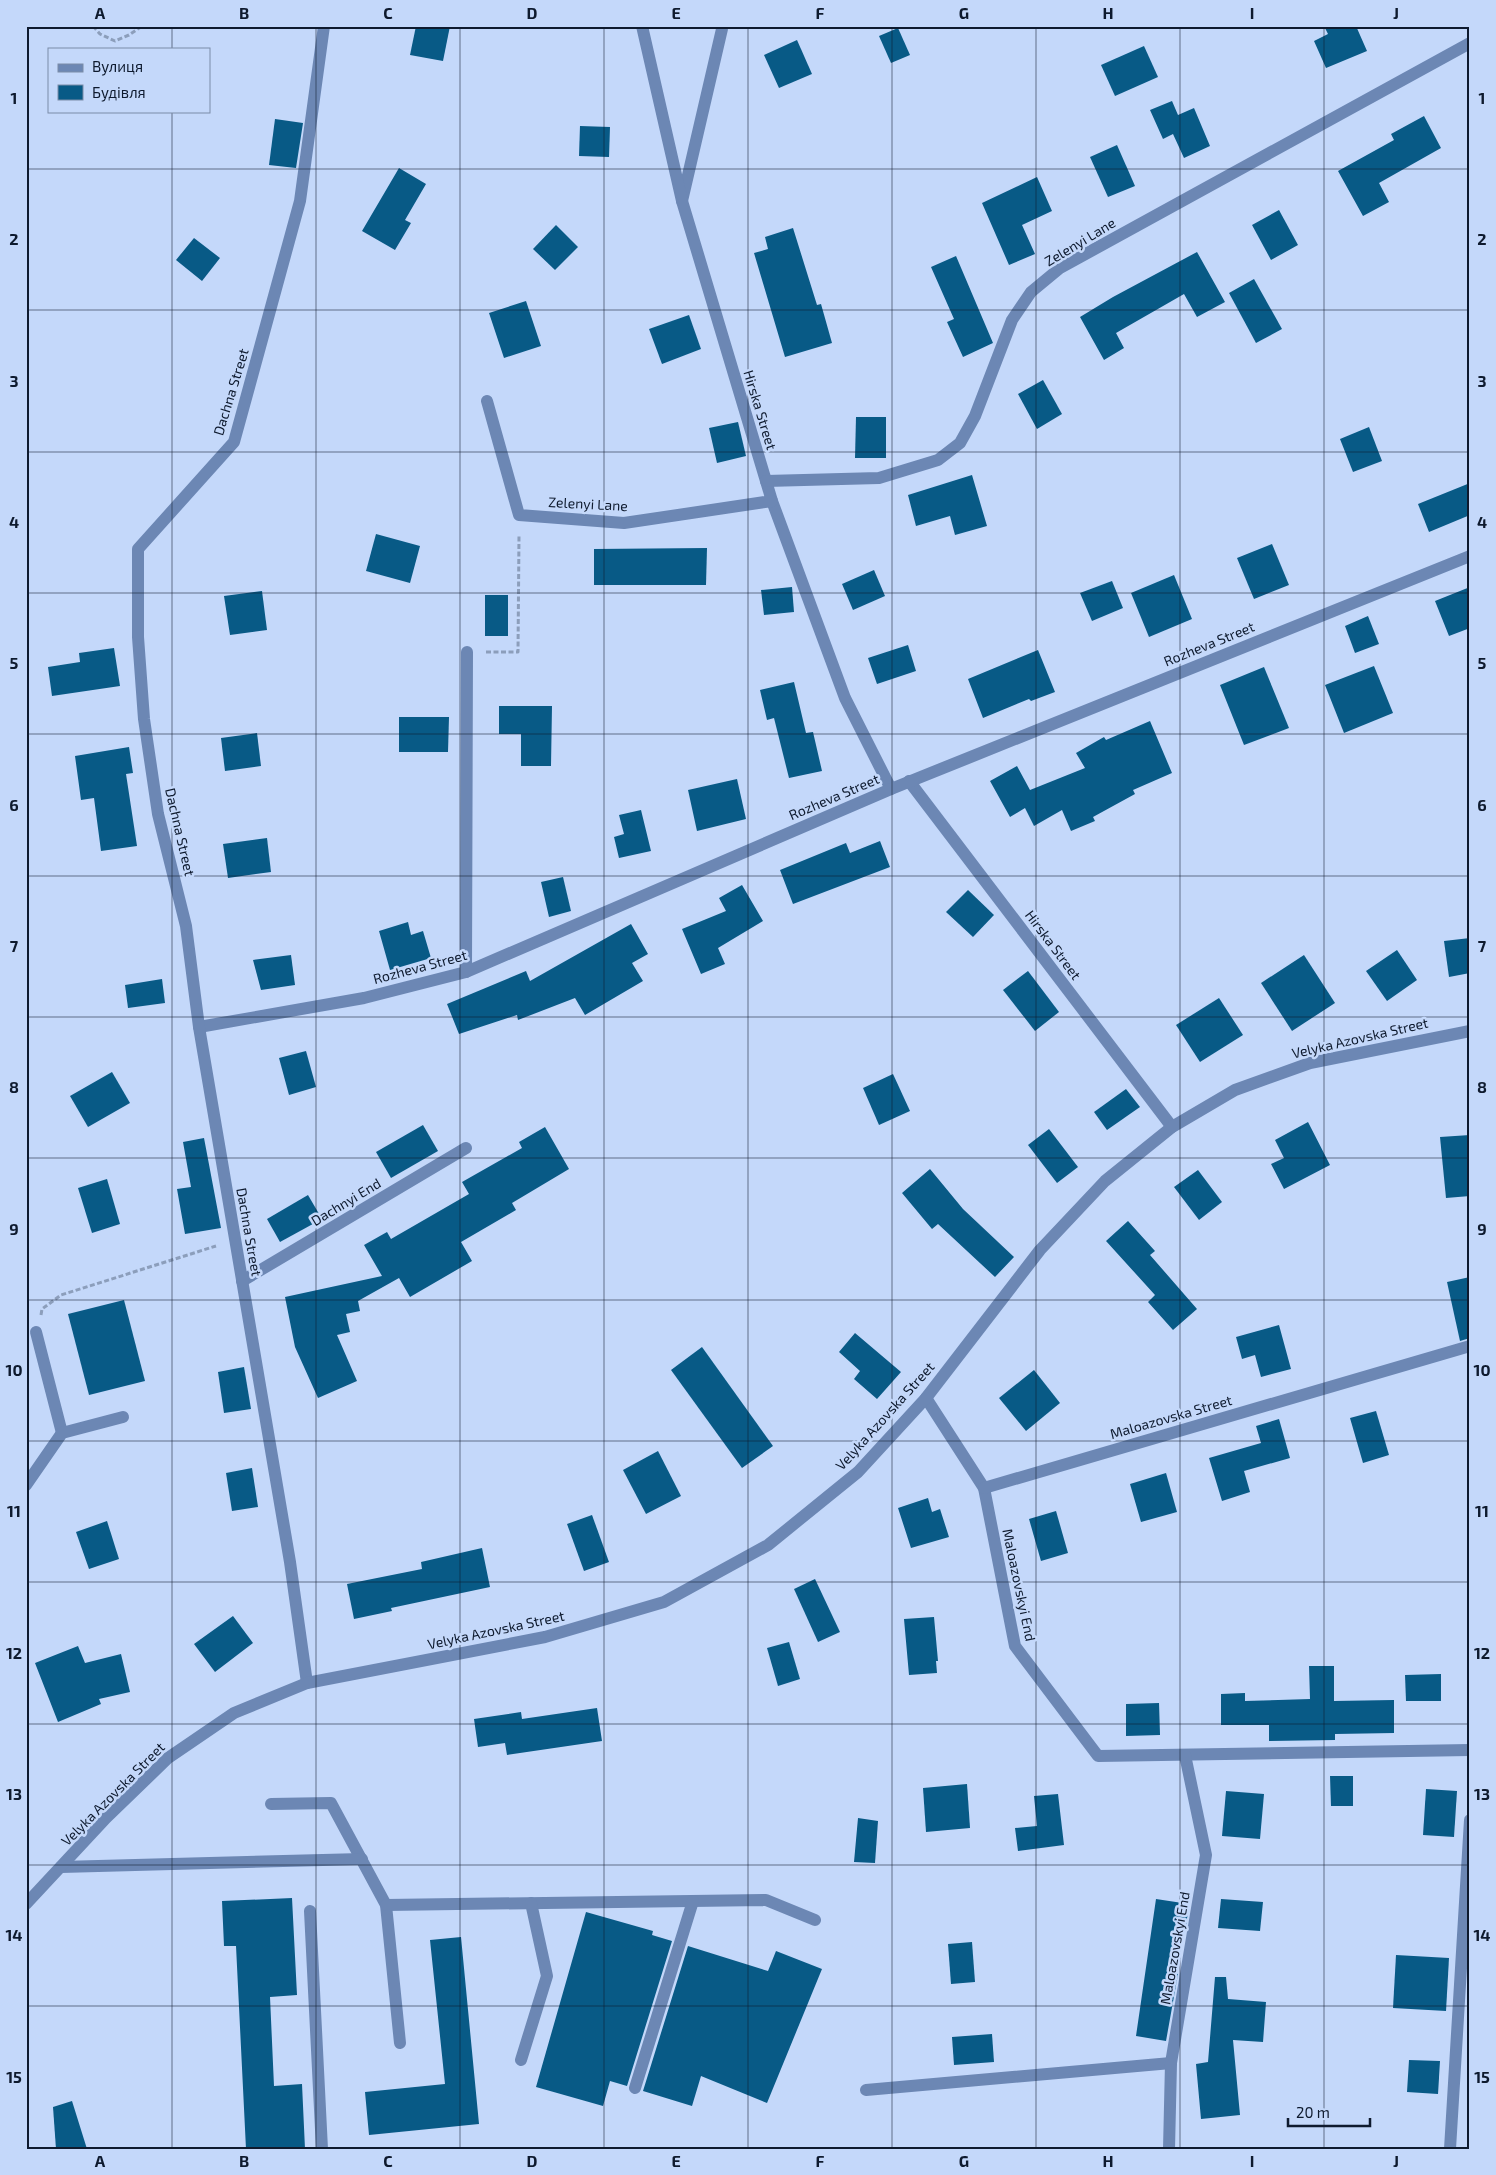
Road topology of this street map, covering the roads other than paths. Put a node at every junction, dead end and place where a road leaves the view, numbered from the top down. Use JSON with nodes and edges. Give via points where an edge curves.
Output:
{"nodes":[{"id":1,"x":324,"y":26,"type":"edge"},
{"id":2,"x":642,"y":26,"type":"edge"},
{"id":3,"x":722,"y":29,"type":"dead end"},
{"id":4,"x":1470,"y":43,"type":"edge"},
{"id":5,"x":682,"y":201,"type":"junction"},
{"id":6,"x":487,"y":401,"type":"dead end"},
{"id":7,"x":766,"y":481,"type":"junction"},
{"id":8,"x":772,"y":501,"type":"junction"},
{"id":9,"x":1470,"y":556,"type":"edge"},
{"id":10,"x":467,"y":652,"type":"road end"},
{"id":11,"x":909,"y":781,"type":"junction"},
{"id":12,"x":891,"y":788,"type":"junction"},
{"id":13,"x":466,"y":972,"type":"junction"},
{"id":14,"x":199,"y":1027,"type":"junction"},
{"id":15,"x":1470,"y":1031,"type":"edge"},
{"id":16,"x":1172,"y":1127,"type":"junction"},
{"id":17,"x":466,"y":1148,"type":"dead end"},
{"id":18,"x":242,"y":1281,"type":"junction"},
{"id":19,"x":36,"y":1332,"type":"road end"},
{"id":20,"x":1470,"y":1346,"type":"edge"},
{"id":21,"x":926,"y":1398,"type":"junction"},
{"id":22,"x":123,"y":1417,"type":"dead end"},
{"id":23,"x":62,"y":1433,"type":"junction"},
{"id":24,"x":26,"y":1484,"type":"edge"},
{"id":25,"x":984,"y":1488,"type":"junction"},
{"id":26,"x":307,"y":1683,"type":"junction"},
{"id":27,"x":1470,"y":1750,"type":"edge"},
{"id":28,"x":1184,"y":1755,"type":"junction"},
{"id":29,"x":271,"y":1804,"type":"dead end"},
{"id":30,"x":1470,"y":1820,"type":"edge"},
{"id":31,"x":362,"y":1859,"type":"junction"},
{"id":32,"x":61,"y":1867,"type":"junction"},
{"id":33,"x":693,"y":1901,"type":"junction"},
{"id":34,"x":531,"y":1903,"type":"junction"},
{"id":35,"x":26,"y":1904,"type":"edge"},
{"id":36,"x":386,"y":1905,"type":"junction"},
{"id":37,"x":310,"y":1911,"type":"dead end"},
{"id":38,"x":815,"y":1920,"type":"dead end"},
{"id":39,"x":400,"y":2043,"type":"dead end"},
{"id":40,"x":521,"y":2060,"type":"dead end"},
{"id":41,"x":1170,"y":2062,"type":"junction"},
{"id":42,"x":635,"y":2088,"type":"dead end"},
{"id":43,"x":866,"y":2090,"type":"dead end"},
{"id":44,"x":322,"y":2149,"type":"edge"},
{"id":45,"x":1169,"y":2149,"type":"edge"},
{"id":46,"x":1450,"y":2149,"type":"edge"}],
"edges":[{"from":1,"to":14,"type":"street","name":"Dachna Street","via":[[300,201],[234,442],[138,549],[138,636],[144,719],[158,814],[186,926]]},
{"from":2,"to":5,"type":"street","name":"Hirska Street"},
{"from":3,"to":5,"type":"street"},
{"from":4,"to":7,"type":"street","name":"Zelenyi Lane","via":[[1060,268],[1031,292],[1012,320],[976,416],[960,443],[938,460],[879,478]]},
{"from":5,"to":7,"type":"street","name":"Hirska Street"},
{"from":6,"to":8,"type":"street","name":"Zelenyi Lane","via":[[519,515],[624,523]]},
{"from":7,"to":8,"type":"street","name":"Hirska Street"},
{"from":8,"to":12,"type":"street","name":"Hirska Street","via":[[845,698]]},
{"from":9,"to":11,"type":"street","name":"Rozheva Street"},
{"from":10,"to":13,"type":"street"},
{"from":11,"to":12,"type":"street","name":"Rozheva Street"},
{"from":11,"to":16,"type":"street","name":"Hirska Street"},
{"from":12,"to":13,"type":"street","name":"Rozheva Street"},
{"from":13,"to":14,"type":"street","name":"Rozheva Street","via":[[364,998]]},
{"from":14,"to":18,"type":"street","name":"Dachna Street"},
{"from":15,"to":16,"type":"street","name":"Velyka Azovska Street","via":[[1310,1063],[1235,1090]]},
{"from":16,"to":21,"type":"street","name":"Velyka Azovska Street","via":[[1105,1181],[1040,1250]]},
{"from":17,"to":18,"type":"street","name":"Dachnyi End"},
{"from":18,"to":26,"type":"street","name":"Dachna Street","via":[[290,1562]]},
{"from":19,"to":23,"type":"street"},
{"from":20,"to":25,"type":"street","name":"Maloazovska Street"},
{"from":21,"to":25,"type":"street"},
{"from":21,"to":26,"type":"street","name":"Velyka Azovska Street","via":[[858,1472],[768,1545],[664,1602],[545,1637]]},
{"from":22,"to":23,"type":"street"},
{"from":23,"to":24,"type":"street"},
{"from":25,"to":28,"type":"street","name":"Maloazovskyi End","via":[[1015,1646],[1098,1756]]},
{"from":26,"to":32,"type":"street","name":"Velyka Azovska Street","via":[[234,1712],[168,1758]]},
{"from":27,"to":28,"type":"street","name":"Maloazovskyi End"},
{"from":28,"to":41,"type":"street","name":"Maloazovskyi End","via":[[1206,1855]]},
{"from":29,"to":31,"type":"street","via":[[332,1803]]},
{"from":30,"to":46,"type":"street"},
{"from":31,"to":32,"type":"street"},
{"from":31,"to":36,"type":"street"},
{"from":32,"to":35,"type":"street","name":"Velyka Azovska Street"},
{"from":33,"to":34,"type":"street"},
{"from":33,"to":38,"type":"street","via":[[766,1900]]},
{"from":33,"to":42,"type":"street"},
{"from":34,"to":36,"type":"street"},
{"from":34,"to":40,"type":"street","via":[[547,1976]]},
{"from":36,"to":39,"type":"street"},
{"from":37,"to":44,"type":"street"},
{"from":41,"to":43,"type":"street"},
{"from":41,"to":45,"type":"street","name":"Maloazovskyi End"}]}
